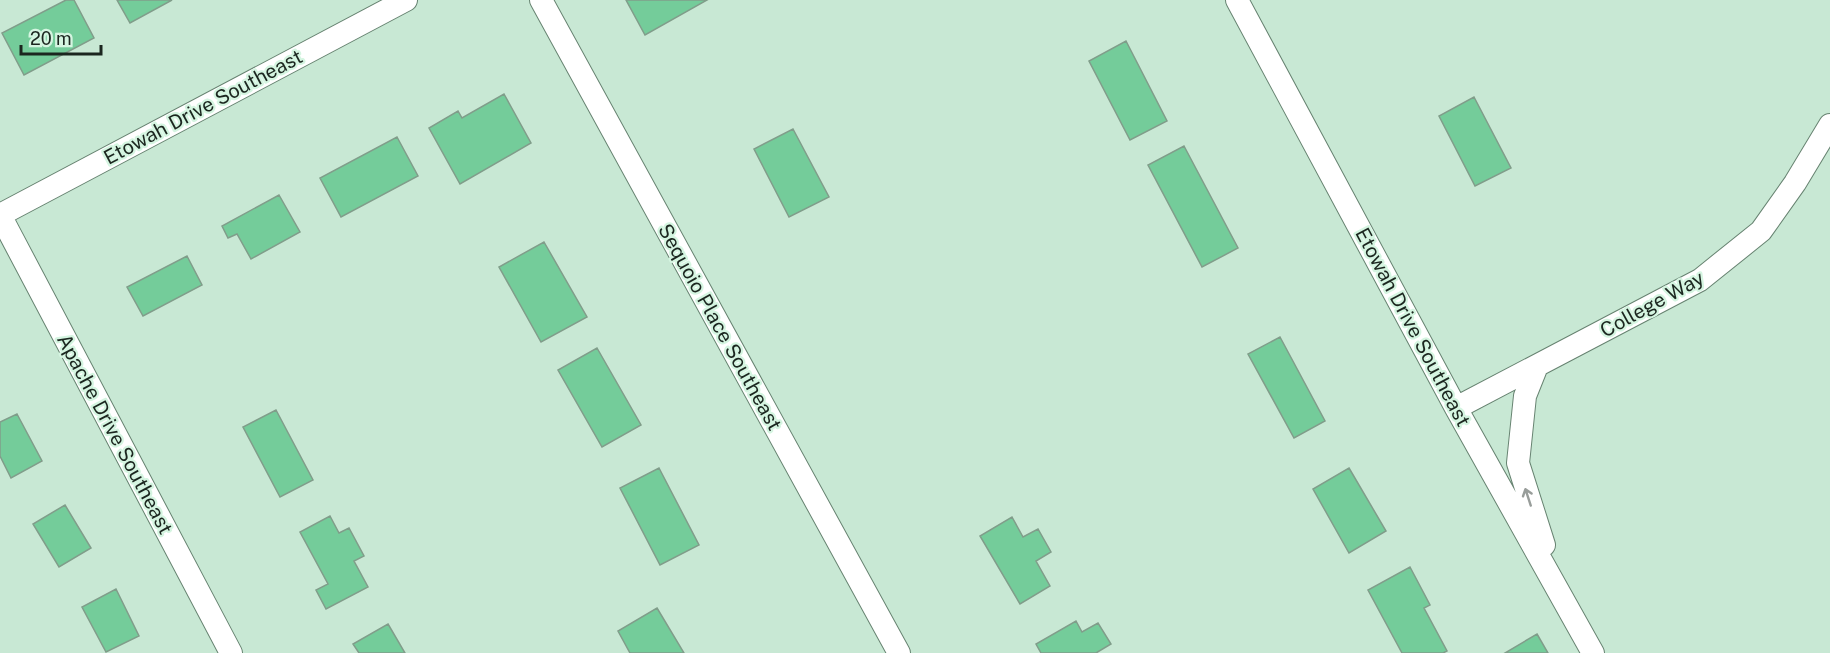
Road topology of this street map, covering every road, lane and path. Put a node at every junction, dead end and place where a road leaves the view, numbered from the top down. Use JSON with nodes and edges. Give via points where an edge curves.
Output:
{"nodes":[{"id":1,"x":406,"y":0,"type":"edge"},
{"id":2,"x":541,"y":0,"type":"edge"},
{"id":3,"x":1237,"y":0,"type":"edge"},
{"id":4,"x":1830,"y":125,"type":"edge"},
{"id":5,"x":0,"y":215,"type":"edge"},
{"id":6,"x":1537,"y":366,"type":"junction"},
{"id":7,"x":1456,"y":408,"type":"junction"},
{"id":8,"x":1559,"y":592,"type":"junction"},
{"id":9,"x":231,"y":653,"type":"edge"},
{"id":10,"x":899,"y":653,"type":"edge"},
{"id":11,"x":1593,"y":653,"type":"edge"}],
"edges":[{"from":1,"to":5,"type":"street","name":"Etowah Drive Southeast"},
{"from":2,"to":10,"type":"street","name":"Sequoio Place Southeast"},
{"from":3,"to":7,"type":"street","name":"Etowah Drive Southeast"},
{"from":4,"to":6,"type":"street","name":"College Way","via":[[1761,231],[1700,280]]},
{"from":5,"to":9,"type":"street","name":"Apache Drive Southeast"},
{"from":6,"to":7,"type":"street","name":"College Way"},
{"from":8,"to":6,"type":"street","one_way":true,"via":[[1518,463],[1525,396]]},
{"from":7,"to":8,"type":"street","name":"Etowah Drive Southeast"},
{"from":8,"to":11,"type":"street","name":"Etowah Drive Southeast"}]}
